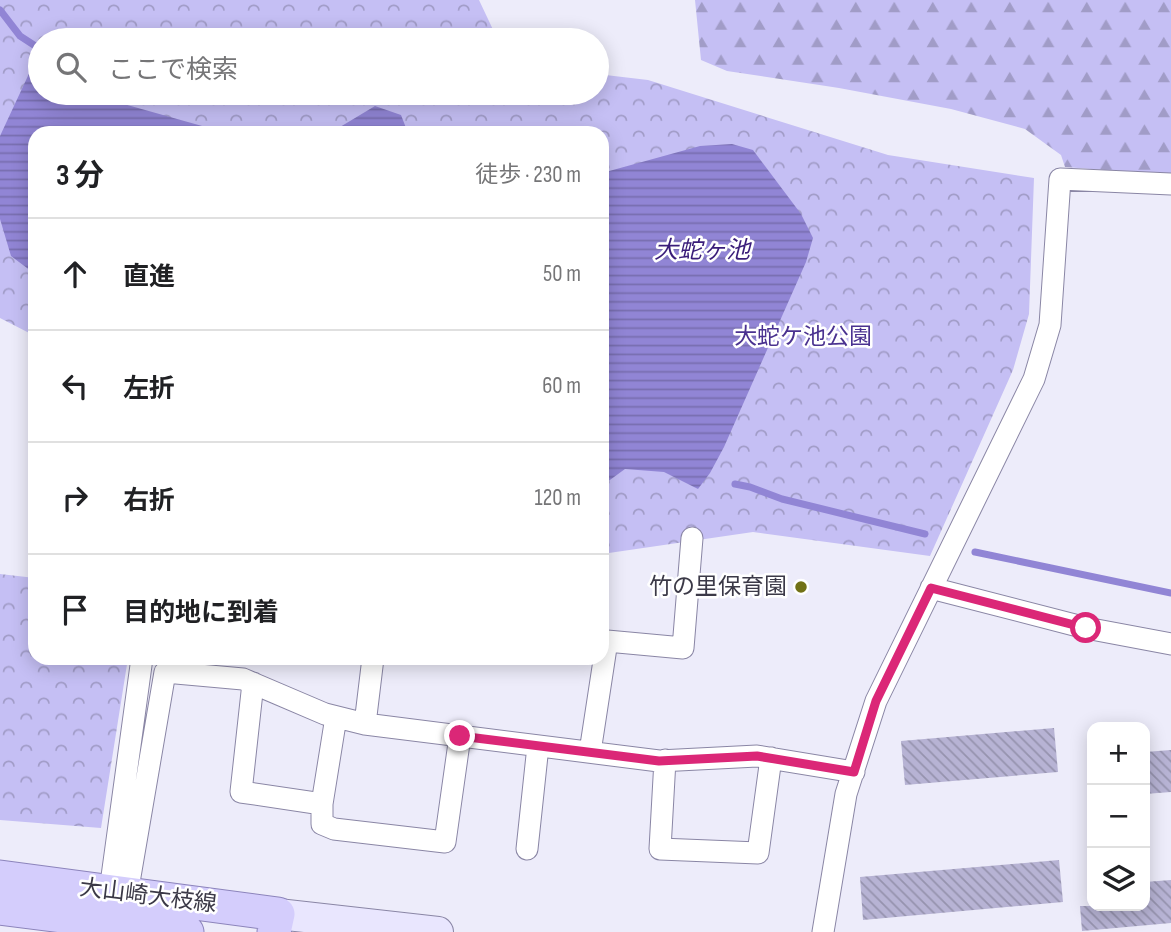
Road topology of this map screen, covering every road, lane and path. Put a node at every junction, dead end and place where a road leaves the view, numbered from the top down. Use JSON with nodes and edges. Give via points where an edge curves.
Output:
{"nodes":[{"id":1,"x":1171,"y":184,"type":"edge"},
{"id":2,"x":692,"y":538,"type":"dead end"},
{"id":3,"x":931,"y":588,"type":"junction"},
{"id":4,"x":609,"y":641,"type":"edge"},
{"id":5,"x":1171,"y":644,"type":"edge"},
{"id":6,"x":141,"y":665,"type":"edge"},
{"id":7,"x":372,"y":665,"type":"edge"},
{"id":8,"x":603,"y":665,"type":"edge"},
{"id":9,"x":241,"y":673,"type":"edge"},
{"id":10,"x":336,"y":717,"type":"junction"},
{"id":11,"x":365,"y":724,"type":"junction"},
{"id":12,"x":460,"y":736,"type":"junction"},
{"id":13,"x":538,"y":746,"type":"junction"},
{"id":14,"x":590,"y":752,"type":"junction"},
{"id":15,"x":771,"y":758,"type":"junction"},
{"id":16,"x":664,"y":760,"type":"junction"},
{"id":17,"x":854,"y":772,"type":"junction"},
{"id":18,"x":322,"y":804,"type":"junction"},
{"id":19,"x":527,"y":849,"type":"dead end"},
{"id":20,"x":0,"y":877,"type":"edge"},
{"id":21,"x":119,"y":892,"type":"junction"},
{"id":22,"x":0,"y":908,"type":"edge"},
{"id":23,"x":276,"y":923,"type":"edge"},
{"id":24,"x":187,"y":932,"type":"edge"},
{"id":25,"x":438,"y":932,"type":"edge"},
{"id":26,"x":823,"y":932,"type":"edge"}],
"edges":[{"from":1,"to":3,"type":"street","via":[[1060,179],[1050,325],[1034,379]]},
{"from":2,"to":4,"type":"street","via":[[683,648]]},
{"from":3,"to":5,"type":"street","via":[[1086,628]]},
{"from":3,"to":17,"type":"street","via":[[876,701]]},
{"from":6,"to":21,"type":"street"},
{"from":7,"to":11,"type":"street"},
{"from":8,"to":14,"type":"street"},
{"from":9,"to":10,"type":"street"},
{"from":9,"to":18,"type":"street","via":[[240,792]]},
{"from":9,"to":21,"type":"street","via":[[165,672]]},
{"from":10,"to":11,"type":"street"},
{"from":10,"to":18,"type":"street"},
{"from":11,"to":12,"type":"street"},
{"from":12,"to":13,"type":"street"},
{"from":12,"to":18,"type":"street","via":[[445,842],[334,829],[322,824]]},
{"from":13,"to":14,"type":"street"},
{"from":13,"to":19,"type":"street"},
{"from":14,"to":16,"type":"street"},
{"from":15,"to":16,"type":"street"},
{"from":15,"to":16,"type":"street","via":[[758,853],[660,849]]},
{"from":15,"to":17,"type":"street"},
{"from":17,"to":26,"type":"street","via":[[846,794]]},
{"from":20,"to":21,"type":"main road","name":"大山崎大枝線"},
{"from":21,"to":23,"type":"main road","name":"大山崎大枝線"},
{"from":22,"to":24,"type":"main road","name":"大山崎大枝線"},
{"from":23,"to":25,"type":"street"}]}
